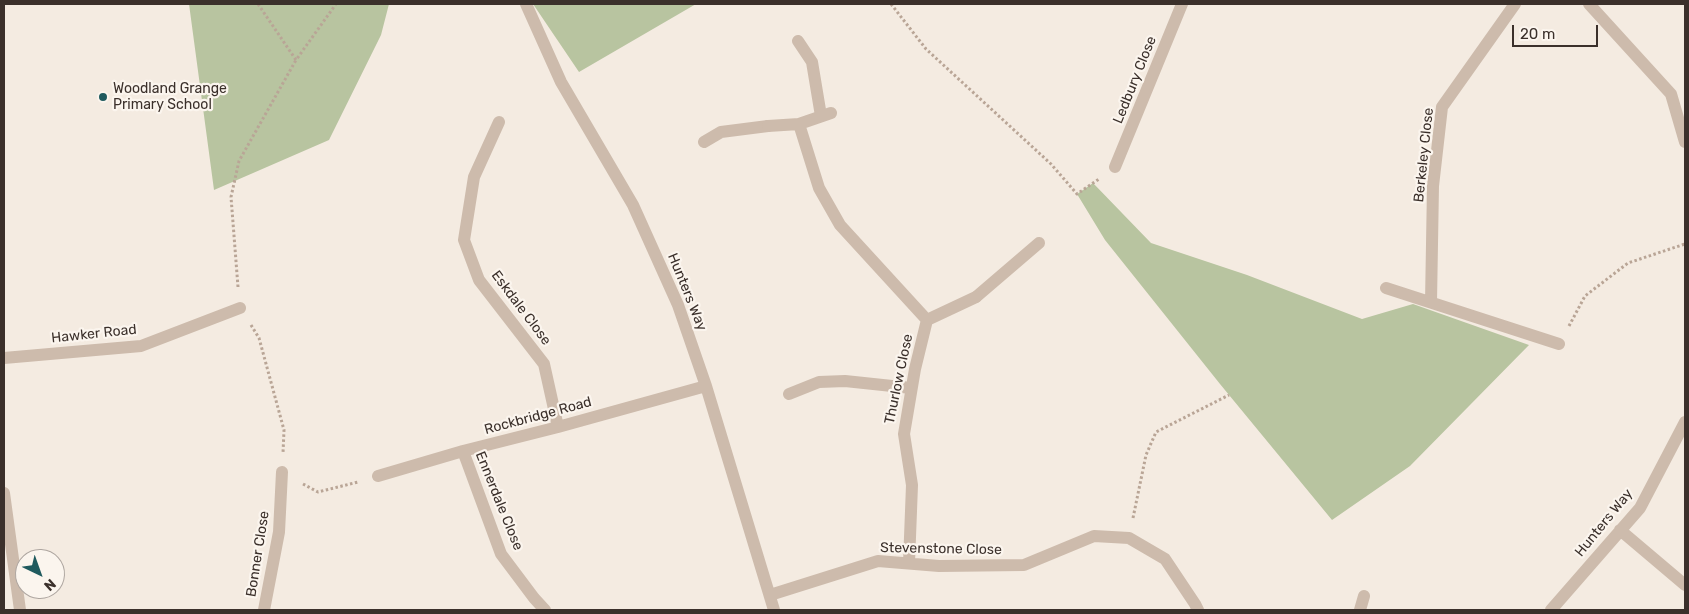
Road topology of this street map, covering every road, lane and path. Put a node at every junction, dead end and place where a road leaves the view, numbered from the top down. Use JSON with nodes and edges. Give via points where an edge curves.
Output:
{"nodes":[{"id":1,"x":258,"y":4,"type":"edge"},
{"id":2,"x":336,"y":4,"type":"edge"},
{"id":3,"x":526,"y":4,"type":"edge"},
{"id":4,"x":891,"y":4,"type":"edge"},
{"id":5,"x":1182,"y":4,"type":"edge"},
{"id":6,"x":1515,"y":4,"type":"edge"},
{"id":7,"x":1589,"y":4,"type":"edge"},
{"id":8,"x":798,"y":41,"type":"dead end"},
{"id":9,"x":296,"y":60,"type":"junction"},
{"id":10,"x":499,"y":122,"type":"dead end"},
{"id":11,"x":799,"y":124,"type":"junction"},
{"id":12,"x":704,"y":142,"type":"dead end"},
{"id":13,"x":1685,"y":142,"type":"edge"},
{"id":14,"x":1115,"y":167,"type":"joint"},
{"id":15,"x":1039,"y":242,"type":"dead end"},
{"id":16,"x":1685,"y":244,"type":"edge"},
{"id":17,"x":1386,"y":288,"type":"dead end"},
{"id":18,"x":1431,"y":302,"type":"junction"},
{"id":19,"x":240,"y":308,"type":"junction"},
{"id":20,"x":927,"y":320,"type":"junction"},
{"id":21,"x":1559,"y":344,"type":"joint"},
{"id":22,"x":4,"y":358,"type":"edge"},
{"id":23,"x":706,"y":386,"type":"junction"},
{"id":24,"x":911,"y":388,"type":"junction"},
{"id":25,"x":790,"y":394,"type":"dead end"},
{"id":26,"x":1229,"y":395,"type":"dead end"},
{"id":27,"x":1685,"y":422,"type":"edge"},
{"id":28,"x":558,"y":427,"type":"junction"},
{"id":29,"x":463,"y":451,"type":"junction"},
{"id":30,"x":282,"y":472,"type":"junction"},
{"id":31,"x":378,"y":476,"type":"joint"},
{"id":32,"x":4,"y":493,"type":"edge"},
{"id":33,"x":1620,"y":530,"type":"junction"},
{"id":34,"x":1129,"y":538,"type":"junction"},
{"id":35,"x":909,"y":563,"type":"junction"},
{"id":36,"x":1685,"y":585,"type":"edge"},
{"id":37,"x":770,"y":596,"type":"junction"},
{"id":38,"x":1364,"y":596,"type":"dead end"},
{"id":39,"x":20,"y":610,"type":"edge"},
{"id":40,"x":264,"y":610,"type":"edge"},
{"id":41,"x":545,"y":610,"type":"edge"},
{"id":42,"x":774,"y":610,"type":"edge"},
{"id":43,"x":1198,"y":610,"type":"edge"},
{"id":44,"x":1360,"y":610,"type":"edge"},
{"id":45,"x":1550,"y":610,"type":"edge"}],
"edges":[{"from":1,"to":9,"type":"path"},
{"from":2,"to":9,"type":"path"},
{"from":3,"to":23,"type":"street","name":"Hunters Way","via":[[561,82],[633,205],[678,305]]},
{"from":4,"to":14,"type":"path","via":[[926,49],[1051,164],[1077,194]]},
{"from":5,"to":14,"type":"street","name":"Ledbury Close"},
{"from":6,"to":18,"type":"street","name":"Berkeley Close","via":[[1442,107],[1433,186]]},
{"from":7,"to":13,"type":"street","via":[[1671,94]]},
{"from":8,"to":11,"type":"street","via":[[812,62],[826,115]]},
{"from":9,"to":19,"type":"path","via":[[239,161],[231,197]]},
{"from":10,"to":28,"type":"street","name":"Eskdale Close","via":[[474,177],[464,240],[479,280],[544,364]]},
{"from":11,"to":12,"type":"street","via":[[721,132]]},
{"from":11,"to":20,"type":"street","name":"Thurlow Close","via":[[818,188],[840,225]]},
{"from":15,"to":20,"type":"street","name":"Thurlow Close","via":[[976,297]]},
{"from":16,"to":21,"type":"path","via":[[1628,263],[1585,296]]},
{"from":17,"to":18,"type":"street"},
{"from":18,"to":21,"type":"street"},
{"from":19,"to":22,"type":"street","name":"Hawker Road","via":[[142,346]]},
{"from":19,"to":30,"type":"path","via":[[259,338],[284,430]]},
{"from":20,"to":24,"type":"street","name":"Thurlow Close"},
{"from":23,"to":28,"type":"street","name":"Rockbridge Road"},
{"from":23,"to":37,"type":"street","name":"Hunters Way"},
{"from":24,"to":25,"type":"street","via":[[845,381],[820,382]]},
{"from":24,"to":35,"type":"street","name":"Thurlow Close","via":[[904,434],[912,485]]},
{"from":26,"to":34,"type":"path","via":[[1156,432],[1146,455]]},
{"from":27,"to":33,"type":"street","name":"Hunters Way","via":[[1640,508]]},
{"from":28,"to":29,"type":"street","name":"Rockbridge Road"},
{"from":29,"to":31,"type":"street","name":"Rockbridge Road"},
{"from":29,"to":41,"type":"street","name":"Ennerdale Close","via":[[501,554]]},
{"from":30,"to":31,"type":"path","via":[[318,492]]},
{"from":30,"to":40,"type":"street","name":"Bonner Close","via":[[279,532]]},
{"from":32,"to":39,"type":"street"},
{"from":33,"to":36,"type":"street"},
{"from":33,"to":45,"type":"street","name":"Hunters Way"},
{"from":34,"to":35,"type":"street","name":"Stevenstone Close","via":[[1094,536],[1024,565]]},
{"from":34,"to":43,"type":"street","name":"Stevenstone Close","via":[[1165,559]]},
{"from":35,"to":37,"type":"street","name":"Stevenstone Close","via":[[878,561]]},
{"from":37,"to":42,"type":"street","name":"Hunters Way"},
{"from":38,"to":44,"type":"street"}]}
